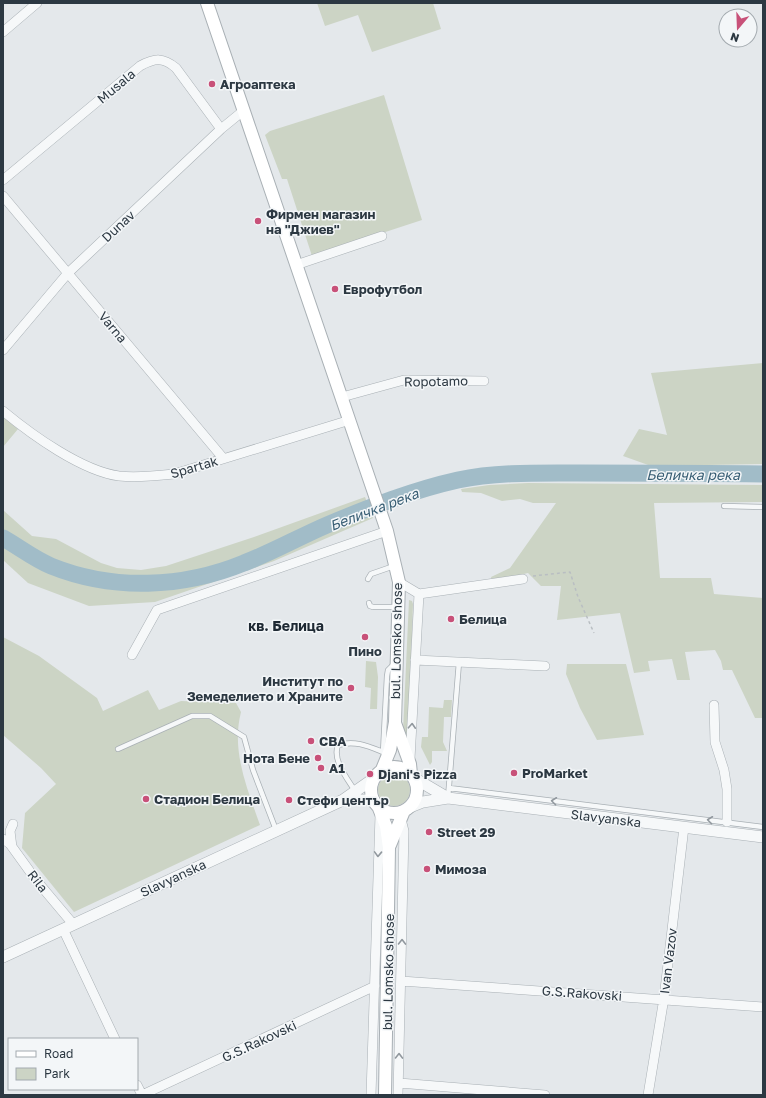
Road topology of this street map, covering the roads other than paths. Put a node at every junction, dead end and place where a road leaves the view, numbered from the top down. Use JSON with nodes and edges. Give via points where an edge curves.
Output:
{"nodes":[{"id":1,"x":37,"y":3,"type":"edge"},
{"id":2,"x":207,"y":3,"type":"edge"},
{"id":3,"x":3,"y":32,"type":"edge"},
{"id":4,"x":243,"y":111,"type":"junction"},
{"id":5,"x":221,"y":129,"type":"junction"},
{"id":6,"x":3,"y":180,"type":"edge"},
{"id":7,"x":3,"y":196,"type":"edge"},
{"id":8,"x":382,"y":236,"type":"dead end"},
{"id":9,"x":296,"y":265,"type":"junction"},
{"id":10,"x":68,"y":273,"type":"junction"},
{"id":11,"x":3,"y":350,"type":"edge"},
{"id":12,"x":484,"y":381,"type":"dead end"},
{"id":13,"x":342,"y":397,"type":"junction"},
{"id":14,"x":3,"y":411,"type":"edge"},
{"id":15,"x":350,"y":420,"type":"junction"},
{"id":16,"x":223,"y":458,"type":"junction"},
{"id":17,"x":724,"y":506,"type":"dead end"},
{"id":18,"x":763,"y":507,"type":"edge"},
{"id":19,"x":387,"y":531,"type":"junction"},
{"id":20,"x":395,"y":566,"type":"junction"},
{"id":21,"x":523,"y":579,"type":"road end"},
{"id":22,"x":368,"y":580,"type":"dead end"},
{"id":23,"x":399,"y":582,"type":"junction"},
{"id":24,"x":419,"y":594,"type":"junction"},
{"id":25,"x":369,"y":603,"type":"dead end"},
{"id":26,"x":398,"y":607,"type":"junction"},
{"id":27,"x":132,"y":655,"type":"dead end"},
{"id":28,"x":415,"y":660,"type":"junction"},
{"id":29,"x":396,"y":661,"type":"junction"},
{"id":30,"x":459,"y":661,"type":"junction"},
{"id":31,"x":545,"y":666,"type":"dead end"},
{"id":32,"x":714,"y":705,"type":"dead end"},
{"id":33,"x":395,"y":722,"type":"junction"},
{"id":34,"x":118,"y":749,"type":"dead end"},
{"id":35,"x":385,"y":756,"type":"junction"},
{"id":36,"x":411,"y":772,"type":"junction"},
{"id":37,"x":378,"y":774,"type":"junction"},
{"id":38,"x":355,"y":792,"type":"junction"},
{"id":39,"x":449,"y":793,"type":"junction"},
{"id":40,"x":343,"y":800,"type":"junction"},
{"id":41,"x":377,"y":807,"type":"junction"},
{"id":42,"x":404,"y":813,"type":"junction"},
{"id":43,"x":727,"y":822,"type":"junction"},
{"id":44,"x":13,"y":824,"type":"dead end"},
{"id":45,"x":684,"y":827,"type":"junction"},
{"id":46,"x":763,"y":827,"type":"edge"},
{"id":47,"x":276,"y":830,"type":"junction"},
{"id":48,"x":763,"y":837,"type":"edge"},
{"id":49,"x":3,"y":840,"type":"edge"},
{"id":50,"x":12,"y":846,"type":"junction"},
{"id":51,"x":389,"y":848,"type":"junction"},
{"id":52,"x":68,"y":926,"type":"junction"},
{"id":53,"x":3,"y":957,"type":"edge"},
{"id":54,"x":401,"y":981,"type":"junction"},
{"id":55,"x":375,"y":986,"type":"junction"},
{"id":56,"x":664,"y":998,"type":"junction"},
{"id":57,"x":763,"y":1007,"type":"edge"},
{"id":58,"x":115,"y":1038,"type":"edge"},
{"id":59,"x":399,"y":1083,"type":"junction"},
{"id":60,"x":142,"y":1095,"type":"edge"},
{"id":61,"x":371,"y":1095,"type":"edge"},
{"id":62,"x":385,"y":1095,"type":"edge"},
{"id":63,"x":398,"y":1095,"type":"edge"},
{"id":64,"x":545,"y":1095,"type":"edge"},
{"id":65,"x":648,"y":1095,"type":"edge"}],
"edges":[{"from":1,"to":3,"type":"street"},
{"from":2,"to":4,"type":"main road","name":"bul. Lomsko shose"},
{"from":4,"to":5,"type":"street","name":"Dunav"},
{"from":4,"to":9,"type":"main road","name":"bul. Lomsko shose"},
{"from":5,"to":6,"type":"street","name":"Musala","via":[[176,68],[160,58],[150,60]]},
{"from":5,"to":10,"type":"street","name":"Dunav"},
{"from":7,"to":10,"type":"street","name":"Varna"},
{"from":8,"to":9,"type":"street"},
{"from":9,"to":13,"type":"main road","name":"bul. Lomsko shose"},
{"from":10,"to":11,"type":"street","name":"Dunav"},
{"from":10,"to":16,"type":"street","name":"Varna"},
{"from":12,"to":13,"type":"street","name":"Ropotamo","via":[[404,380]]},
{"from":13,"to":15,"type":"main road","name":"bul. Lomsko shose"},
{"from":14,"to":16,"type":"street","name":"Spartak","via":[[28,431],[90,468],[118,476],[174,474]]},
{"from":15,"to":16,"type":"street","name":"Spartak"},
{"from":15,"to":19,"type":"main road","name":"bul. Lomsko shose"},
{"from":17,"to":18,"type":"lane"},
{"from":19,"to":20,"type":"main road","name":"bul. Lomsko shose"},
{"from":19,"to":27,"type":"street","via":[[157,610]]},
{"from":20,"to":22,"type":"lane","via":[[371,574]]},
{"from":20,"to":23,"type":"main road","name":"bul. Lomsko shose"},
{"from":21,"to":24,"type":"street"},
{"from":23,"to":24,"type":"street"},
{"from":23,"to":26,"type":"main road","name":"bul. Lomsko shose"},
{"from":24,"to":28,"type":"street"},
{"from":25,"to":26,"type":"lane","via":[[373,607]]},
{"from":26,"to":29,"type":"main road","name":"bul. Lomsko shose"},
{"from":28,"to":30,"type":"street"},
{"from":36,"to":28,"type":"street","one_way":true},
{"from":29,"to":33,"type":"main road","name":"bul. Lomsko shose"},
{"from":29,"to":35,"type":"lane","via":[[388,670],[387,676]]},
{"from":30,"to":31,"type":"street"},
{"from":30,"to":39,"type":"lane"},
{"from":32,"to":43,"type":"street","via":[[715,742],[727,789]]},
{"from":33,"to":35,"type":"main road","name":"bul. Lomsko shose","via":[[390,750]]},
{"from":33,"to":36,"type":"main road","name":"bul. Lomsko shose"},
{"from":34,"to":47,"type":"lane","via":[[192,716],[210,716],[244,737],[253,770]]},
{"from":35,"to":37,"type":"main road","name":"bul. Lomsko shose"},
{"from":35,"to":38,"type":"lane","via":[[359,743],[348,742],[338,745],[338,761]]},
{"from":36,"to":37,"type":"main road","via":[[395,767]]},
{"from":36,"to":39,"type":"street","name":"Slavyanska"},
{"from":36,"to":42,"type":"main road","via":[[417,794],[414,802]]},
{"from":37,"to":38,"type":"street","name":"Slavyanska"},
{"from":37,"to":41,"type":"main road","via":[[372,789]]},
{"from":38,"to":40,"type":"street","name":"Slavyanska"},
{"from":39,"to":42,"type":"street","name":"Slavyanska","via":[[423,802]]},
{"from":43,"to":39,"type":"lane","one_way":true},
{"from":39,"to":45,"type":"street","name":"Slavyanska"},
{"from":40,"to":41,"type":"street","name":"Slavyanska"},
{"from":40,"to":47,"type":"street","name":"Slavyanska"},
{"from":41,"to":42,"type":"main road","via":[[391,813]]},
{"from":41,"to":51,"type":"main road","name":"bul. Lomsko shose","via":[[386,826]]},
{"from":41,"to":55,"type":"street","one_way":true},
{"from":42,"to":51,"type":"main road","name":"bul. Lomsko shose"},
{"from":54,"to":42,"type":"street","one_way":true},
{"from":43,"to":46,"type":"lane"},
{"from":44,"to":50,"type":"street","via":[[10,831]]},
{"from":45,"to":48,"type":"street","name":"Slavyanska"},
{"from":45,"to":56,"type":"street","name":"Ivan Vazov"},
{"from":47,"to":52,"type":"street","name":"Slavyanska"},
{"from":49,"to":50,"type":"street","name":"Rila"},
{"from":50,"to":52,"type":"street","name":"Rila"},
{"from":51,"to":62,"type":"main road","name":"bul. Lomsko shose"},
{"from":52,"to":53,"type":"street","name":"Slavyanska"},
{"from":52,"to":58,"type":"street","name":"Rila"},
{"from":54,"to":56,"type":"street","name":"G.S.Rakovski"},
{"from":59,"to":54,"type":"street","one_way":true},
{"from":55,"to":60,"type":"street","name":"G.S.Rakovski"},
{"from":55,"to":61,"type":"street"},
{"from":56,"to":57,"type":"street","name":"G.S.Rakovski"},
{"from":56,"to":65,"type":"street","name":"Ivan Vazov"},
{"from":59,"to":63,"type":"street"},
{"from":59,"to":64,"type":"street","via":[[446,1089]]}]}
